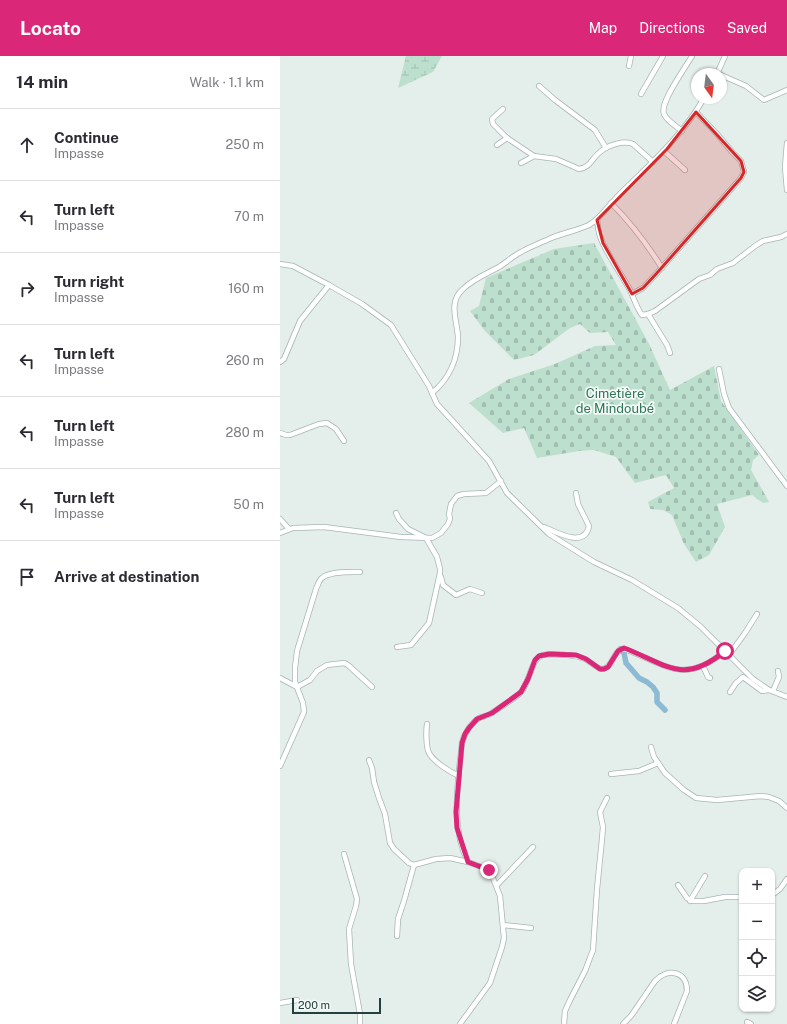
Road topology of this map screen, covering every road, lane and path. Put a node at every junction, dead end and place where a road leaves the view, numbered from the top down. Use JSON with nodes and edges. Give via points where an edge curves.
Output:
{"nodes":[{"id":1,"x":631,"y":56,"type":"edge"},
{"id":2,"x":662,"y":56,"type":"edge"},
{"id":3,"x":725,"y":56,"type":"edge"},
{"id":4,"x":689,"y":57,"type":"edge"},
{"id":5,"x":628,"y":66,"type":"dead end"},
{"id":6,"x":720,"y":68,"type":"edge"},
{"id":7,"x":727,"y":78,"type":"edge"},
{"id":8,"x":539,"y":86,"type":"dead end"},
{"id":9,"x":787,"y":90,"type":"edge"},
{"id":10,"x":641,"y":94,"type":"dead end"},
{"id":11,"x":701,"y":104,"type":"edge"},
{"id":12,"x":503,"y":110,"type":"dead end"},
{"id":13,"x":696,"y":112,"type":"junction"},
{"id":14,"x":682,"y":131,"type":"junction"},
{"id":15,"x":507,"y":138,"type":"junction"},
{"id":16,"x":787,"y":143,"type":"edge"},
{"id":17,"x":497,"y":146,"type":"dead end"},
{"id":18,"x":606,"y":148,"type":"junction"},
{"id":19,"x":664,"y":151,"type":"junction"},
{"id":20,"x":534,"y":156,"type":"junction"},
{"id":21,"x":653,"y":162,"type":"junction"},
{"id":22,"x":521,"y":163,"type":"dead end"},
{"id":23,"x":786,"y":166,"type":"edge"},
{"id":24,"x":684,"y":170,"type":"dead end"},
{"id":25,"x":786,"y":178,"type":"edge"},
{"id":26,"x":787,"y":190,"type":"edge"},
{"id":27,"x":611,"y":203,"type":"junction"},
{"id":28,"x":597,"y":220,"type":"junction"},
{"id":29,"x":787,"y":234,"type":"edge"},
{"id":30,"x":280,"y":264,"type":"edge"},
{"id":31,"x":662,"y":268,"type":"junction"},
{"id":32,"x":329,"y":285,"type":"junction"},
{"id":33,"x":632,"y":294,"type":"junction"},
{"id":34,"x":648,"y":314,"type":"junction"},
{"id":35,"x":670,"y":354,"type":"dead end"},
{"id":36,"x":280,"y":362,"type":"edge"},
{"id":37,"x":719,"y":369,"type":"dead end"},
{"id":38,"x":432,"y":393,"type":"junction"},
{"id":39,"x":280,"y":433,"type":"edge"},
{"id":40,"x":344,"y":441,"type":"dead end"},
{"id":41,"x":501,"y":481,"type":"junction"},
{"id":42,"x":787,"y":486,"type":"edge"},
{"id":43,"x":576,"y":493,"type":"dead end"},
{"id":44,"x":396,"y":513,"type":"dead end"},
{"id":45,"x":280,"y":519,"type":"edge"},
{"id":46,"x":541,"y":525,"type":"junction"},
{"id":47,"x":289,"y":529,"type":"junction"},
{"id":48,"x":280,"y":533,"type":"edge"},
{"id":49,"x":426,"y":538,"type":"junction"},
{"id":50,"x":360,"y":572,"type":"dead end"},
{"id":51,"x":440,"y":573,"type":"junction"},
{"id":52,"x":482,"y":594,"type":"dead end"},
{"id":53,"x":757,"y":614,"type":"dead end"},
{"id":54,"x":397,"y":647,"type":"dead end"},
{"id":55,"x":725,"y":651,"type":"junction"},
{"id":56,"x":729,"y":655,"type":"junction"},
{"id":57,"x":703,"y":666,"type":"junction"},
{"id":58,"x":778,"y":671,"type":"dead end"},
{"id":59,"x":280,"y":678,"type":"edge"},
{"id":60,"x":710,"y":678,"type":"dead end"},
{"id":61,"x":297,"y":687,"type":"junction"},
{"id":62,"x":372,"y":687,"type":"dead end"},
{"id":63,"x":771,"y":690,"type":"junction"},
{"id":64,"x":730,"y":692,"type":"dead end"},
{"id":65,"x":787,"y":697,"type":"edge"},
{"id":66,"x":427,"y":724,"type":"dead end"},
{"id":67,"x":651,"y":747,"type":"dead end"},
{"id":68,"x":368,"y":760,"type":"dead end"},
{"id":69,"x":658,"y":763,"type":"junction"},
{"id":70,"x":280,"y":766,"type":"edge"},
{"id":71,"x":611,"y":774,"type":"dead end"},
{"id":72,"x":459,"y":776,"type":"junction"},
{"id":73,"x":608,"y":798,"type":"dead end"},
{"id":74,"x":787,"y":808,"type":"edge"},
{"id":75,"x":533,"y":847,"type":"dead end"},
{"id":76,"x":344,"y":854,"type":"dead end"},
{"id":77,"x":468,"y":862,"type":"junction"},
{"id":78,"x":414,"y":865,"type":"junction"},
{"id":79,"x":705,"y":876,"type":"dead end"},
{"id":80,"x":787,"y":879,"type":"edge"},
{"id":81,"x":496,"y":885,"type":"junction"},
{"id":82,"x":678,"y":885,"type":"dead end"},
{"id":83,"x":775,"y":893,"type":"edge"},
{"id":84,"x":739,"y":897,"type":"edge"},
{"id":85,"x":690,"y":901,"type":"junction"},
{"id":86,"x":503,"y":925,"type":"junction"},
{"id":87,"x":531,"y":928,"type":"dead end"},
{"id":88,"x":397,"y":936,"type":"dead end"},
{"id":89,"x":297,"y":1000,"type":"dead end"},
{"id":90,"x":280,"y":1003,"type":"edge"},
{"id":91,"x":360,"y":1024,"type":"edge"},
{"id":92,"x":460,"y":1024,"type":"edge"},
{"id":93,"x":564,"y":1024,"type":"edge"},
{"id":94,"x":623,"y":1024,"type":"edge"},
{"id":95,"x":674,"y":1024,"type":"edge"}],
"edges":[{"from":1,"to":5,"type":"street"},
{"from":2,"to":10,"type":"street"},
{"from":3,"to":6,"type":"street"},
{"from":4,"to":14,"type":"street","via":[[663,109],[666,118]]},
{"from":7,"to":9,"type":"street","via":[[746,86],[762,100]]},
{"from":8,"to":18,"type":"street","via":[[595,130]]},
{"from":11,"to":13,"type":"street"},
{"from":12,"to":15,"type":"street","via":[[492,118],[492,122]]},
{"from":13,"to":14,"type":"street"},
{"from":13,"to":31,"type":"street","via":[[741,161],[744,172]]},
{"from":14,"to":19,"type":"street"},
{"from":15,"to":17,"type":"street"},
{"from":15,"to":20,"type":"street"},
{"from":16,"to":23,"type":"street"},
{"from":18,"to":20,"type":"street","via":[[587,167],[579,169],[556,159]]},
{"from":18,"to":21,"type":"street","via":[[630,143]]},
{"from":19,"to":21,"type":"street"},
{"from":19,"to":24,"type":"street"},
{"from":20,"to":22,"type":"street"},
{"from":21,"to":27,"type":"street"},
{"from":23,"to":25,"type":"street"},
{"from":25,"to":26,"type":"street"},
{"from":27,"to":28,"type":"street"},
{"from":27,"to":31,"type":"street","via":[[631,224]]},
{"from":28,"to":33,"type":"street","via":[[603,243]]},
{"from":28,"to":38,"type":"street","via":[[521,252],[463,288],[454,304],[458,339],[454,362],[448,375]]},
{"from":29,"to":34,"type":"street","via":[[755,246],[733,263],[699,279]]},
{"from":30,"to":32,"type":"street","via":[[293,266]]},
{"from":31,"to":33,"type":"street","via":[[643,288]]},
{"from":32,"to":36,"type":"street","via":[[302,318],[284,359]]},
{"from":32,"to":38,"type":"street","via":[[391,325]]},
{"from":33,"to":34,"type":"street","via":[[642,315]]},
{"from":34,"to":35,"type":"street"},
{"from":37,"to":42,"type":"street","via":[[729,408]]},
{"from":38,"to":41,"type":"street","via":[[437,404],[489,461]]},
{"from":39,"to":40,"type":"street","via":[[290,435],[327,423],[336,429]]},
{"from":41,"to":46,"type":"street","via":[[507,493]]},
{"from":41,"to":49,"type":"street","via":[[486,493],[457,496],[451,504],[450,519],[444,530],[435,537]]},
{"from":43,"to":46,"type":"street","via":[[578,504],[589,526],[582,536],[571,538]]},
{"from":44,"to":49,"type":"street","via":[[408,529]]},
{"from":45,"to":47,"type":"street"},
{"from":46,"to":55,"type":"street","via":[[554,537],[594,562],[632,580],[678,608]]},
{"from":47,"to":48,"type":"street"},
{"from":47,"to":49,"type":"street","via":[[324,527]]},
{"from":49,"to":51,"type":"street","via":[[437,557]]},
{"from":50,"to":61,"type":"street","via":[[335,574],[321,579],[297,651]]},
{"from":51,"to":52,"type":"street","via":[[443,585],[454,594],[458,595],[470,589]]},
{"from":51,"to":54,"type":"street","via":[[429,623],[411,645]]},
{"from":53,"to":56,"type":"street"},
{"from":55,"to":56,"type":"street"},
{"from":55,"to":57,"type":"street"},
{"from":56,"to":63,"type":"street","via":[[753,679]]},
{"from":57,"to":60,"type":"street"},
{"from":57,"to":72,"type":"street","via":[[687,669],[668,668],[624,648],[618,651],[604,669],[576,655],[539,656],[521,692],[492,713],[477,719],[465,734]]},
{"from":58,"to":63,"type":"street","via":[[780,677]]},
{"from":59,"to":61,"type":"street"},
{"from":61,"to":62,"type":"street","via":[[310,680],[322,668],[344,663]]},
{"from":61,"to":70,"type":"street","via":[[304,712]]},
{"from":63,"to":64,"type":"street","via":[[762,691],[743,677]]},
{"from":63,"to":65,"type":"street"},
{"from":66,"to":72,"type":"street","via":[[429,754]]},
{"from":67,"to":69,"type":"street"},
{"from":68,"to":78,"type":"street","via":[[385,814],[391,846]]},
{"from":69,"to":71,"type":"street","via":[[638,771]]},
{"from":69,"to":74,"type":"street","via":[[673,781],[696,798],[717,800],[761,796],[779,801]]},
{"from":72,"to":77,"type":"street","via":[[457,828]]},
{"from":73,"to":93,"type":"street","via":[[600,812],[603,833],[593,950],[567,1006]]},
{"from":75,"to":81,"type":"street"},
{"from":76,"to":91,"type":"street","via":[[357,899],[349,929],[351,964]]},
{"from":77,"to":78,"type":"street","via":[[450,858]]},
{"from":77,"to":81,"type":"street","via":[[489,870]]},
{"from":78,"to":88,"type":"street","via":[[398,919]]},
{"from":79,"to":85,"type":"street"},
{"from":80,"to":83,"type":"street"},
{"from":81,"to":86,"type":"street","via":[[500,896]]},
{"from":82,"to":85,"type":"street"},
{"from":84,"to":85,"type":"street"},
{"from":86,"to":87,"type":"street"},
{"from":86,"to":92,"type":"street","via":[[502,947],[490,983]]},
{"from":89,"to":90,"type":"street"},
{"from":94,"to":95,"type":"street","via":[[655,981],[660,976],[670,973],[680,975],[687,986]]}]}
